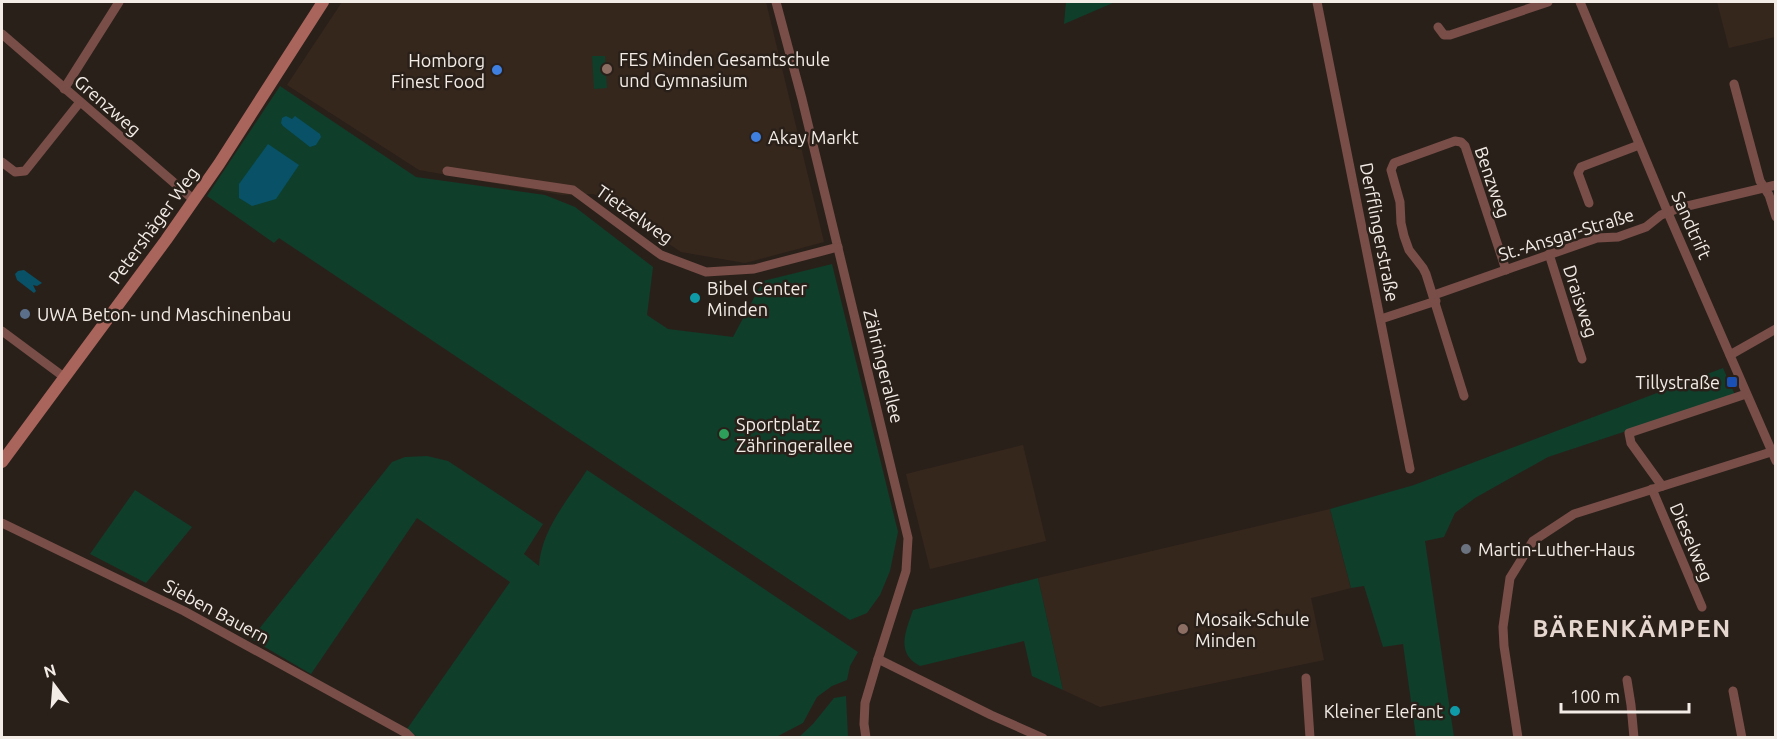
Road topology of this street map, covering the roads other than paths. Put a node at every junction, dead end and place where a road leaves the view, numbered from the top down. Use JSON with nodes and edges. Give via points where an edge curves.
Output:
{"nodes":[{"id":1,"x":119,"y":2,"type":"edge"},
{"id":2,"x":776,"y":2,"type":"edge"},
{"id":3,"x":1317,"y":2,"type":"edge"},
{"id":4,"x":1548,"y":2,"type":"edge"},
{"id":5,"x":1580,"y":2,"type":"edge"},
{"id":6,"x":318,"y":3,"type":"edge"},
{"id":7,"x":1438,"y":27,"type":"dead end"},
{"id":8,"x":2,"y":34,"type":"edge"},
{"id":9,"x":1734,"y":84,"type":"dead end"},
{"id":10,"x":64,"y":89,"type":"junction"},
{"id":11,"x":80,"y":102,"type":"junction"},
{"id":12,"x":1639,"y":145,"type":"junction"},
{"id":13,"x":2,"y":162,"type":"edge"},
{"id":14,"x":447,"y":171,"type":"dead end"},
{"id":15,"x":1776,"y":184,"type":"edge"},
{"id":16,"x":1763,"y":187,"type":"junction"},
{"id":17,"x":194,"y":200,"type":"junction"},
{"id":18,"x":1589,"y":203,"type":"dead end"},
{"id":19,"x":1668,"y":213,"type":"junction"},
{"id":20,"x":1776,"y":217,"type":"edge"},
{"id":21,"x":838,"y":248,"type":"junction"},
{"id":22,"x":1548,"y":254,"type":"junction"},
{"id":23,"x":1506,"y":270,"type":"junction"},
{"id":24,"x":1435,"y":298,"type":"junction"},
{"id":25,"x":1381,"y":319,"type":"junction"},
{"id":26,"x":1776,"y":329,"type":"edge"},
{"id":27,"x":2,"y":331,"type":"edge"},
{"id":28,"x":1730,"y":355,"type":"junction"},
{"id":29,"x":1582,"y":359,"type":"dead end"},
{"id":30,"x":64,"y":377,"type":"junction"},
{"id":31,"x":1746,"y":394,"type":"junction"},
{"id":32,"x":1464,"y":396,"type":"dead end"},
{"id":33,"x":1771,"y":452,"type":"junction"},
{"id":34,"x":1776,"y":461,"type":"edge"},
{"id":35,"x":2,"y":462,"type":"edge"},
{"id":36,"x":1410,"y":470,"type":"dead end"},
{"id":37,"x":1657,"y":487,"type":"junction"},
{"id":38,"x":2,"y":523,"type":"edge"},
{"id":39,"x":1702,"y":607,"type":"dead end"},
{"id":40,"x":878,"y":659,"type":"junction"},
{"id":41,"x":1306,"y":678,"type":"dead end"},
{"id":42,"x":1627,"y":680,"type":"dead end"},
{"id":43,"x":1733,"y":691,"type":"dead end"},
{"id":44,"x":411,"y":738,"type":"edge"},
{"id":45,"x":866,"y":738,"type":"edge"},
{"id":46,"x":1043,"y":738,"type":"edge"},
{"id":47,"x":1310,"y":738,"type":"edge"},
{"id":48,"x":1518,"y":738,"type":"edge"},
{"id":49,"x":1634,"y":738,"type":"edge"},
{"id":50,"x":1742,"y":738,"type":"edge"}],
"edges":[{"from":1,"to":10,"type":"street"},
{"from":2,"to":21,"type":"street","name":"Zähringerallee"},
{"from":3,"to":25,"type":"street","name":"Derfflingerstraße"},
{"from":4,"to":7,"type":"street","via":[[1450,35],[1444,35]]},
{"from":5,"to":12,"type":"street","name":"Sandtrift"},
{"from":6,"to":17,"type":"street","name":"Petershäger Weg"},
{"from":8,"to":10,"type":"street","name":"Grenzweg"},
{"from":9,"to":16,"type":"street"},
{"from":10,"to":11,"type":"street","name":"Grenzweg"},
{"from":11,"to":13,"type":"street","via":[[25,171],[15,172]]},
{"from":11,"to":17,"type":"street","name":"Grenzweg"},
{"from":12,"to":18,"type":"street","via":[[1581,167],[1578,173]]},
{"from":12,"to":19,"type":"street","name":"Sandtrift"},
{"from":14,"to":21,"type":"street","name":"Tietzelweg","via":[[573,190],[661,255],[706,272],[754,269]]},
{"from":15,"to":16,"type":"street","name":"St.-Ansgar-Straße"},
{"from":16,"to":19,"type":"street","name":"St.-Ansgar-Straße"},
{"from":16,"to":20,"type":"street"},
{"from":17,"to":30,"type":"street","name":"Petershäger Weg"},
{"from":19,"to":22,"type":"street","name":"St.-Ansgar-Straße","via":[[1646,227],[1618,237],[1597,238]]},
{"from":19,"to":28,"type":"street","name":"Sandtrift"},
{"from":21,"to":40,"type":"street","name":"Zähringerallee","via":[[909,538],[906,572]]},
{"from":22,"to":23,"type":"street","name":"St.-Ansgar-Straße"},
{"from":22,"to":29,"type":"street","name":"Draisweg"},
{"from":23,"to":24,"type":"street","name":"St.-Ansgar-Straße"},
{"from":23,"to":24,"type":"street","name":"Benzweg","via":[[1461,142],[1394,163],[1391,170],[1404,236],[1409,250],[1424,268]]},
{"from":24,"to":25,"type":"street","name":"St.-Ansgar-Straße"},
{"from":24,"to":32,"type":"street","name":"Benzweg"},
{"from":25,"to":36,"type":"street","name":"Derfflingerstraße"},
{"from":26,"to":28,"type":"street"},
{"from":27,"to":30,"type":"street"},
{"from":28,"to":31,"type":"street","name":"Sandtrift"},
{"from":30,"to":35,"type":"street","name":"Petershäger Weg"},
{"from":31,"to":33,"type":"street","name":"Sandtrift"},
{"from":31,"to":37,"type":"street","name":"Dieselweg","via":[[1629,433]]},
{"from":33,"to":34,"type":"street","name":"Sandtrift"},
{"from":33,"to":37,"type":"street"},
{"from":37,"to":39,"type":"street","name":"Dieselweg"},
{"from":37,"to":48,"type":"street","via":[[1574,514],[1533,541],[1510,579],[1503,627]]},
{"from":38,"to":44,"type":"street","name":"Sieben Bauern","via":[[184,611]]},
{"from":40,"to":45,"type":"street","name":"Zähringerallee","via":[[865,703]]},
{"from":40,"to":46,"type":"street"},
{"from":41,"to":47,"type":"street"},
{"from":42,"to":49,"type":"street"},
{"from":43,"to":50,"type":"street"}]}
